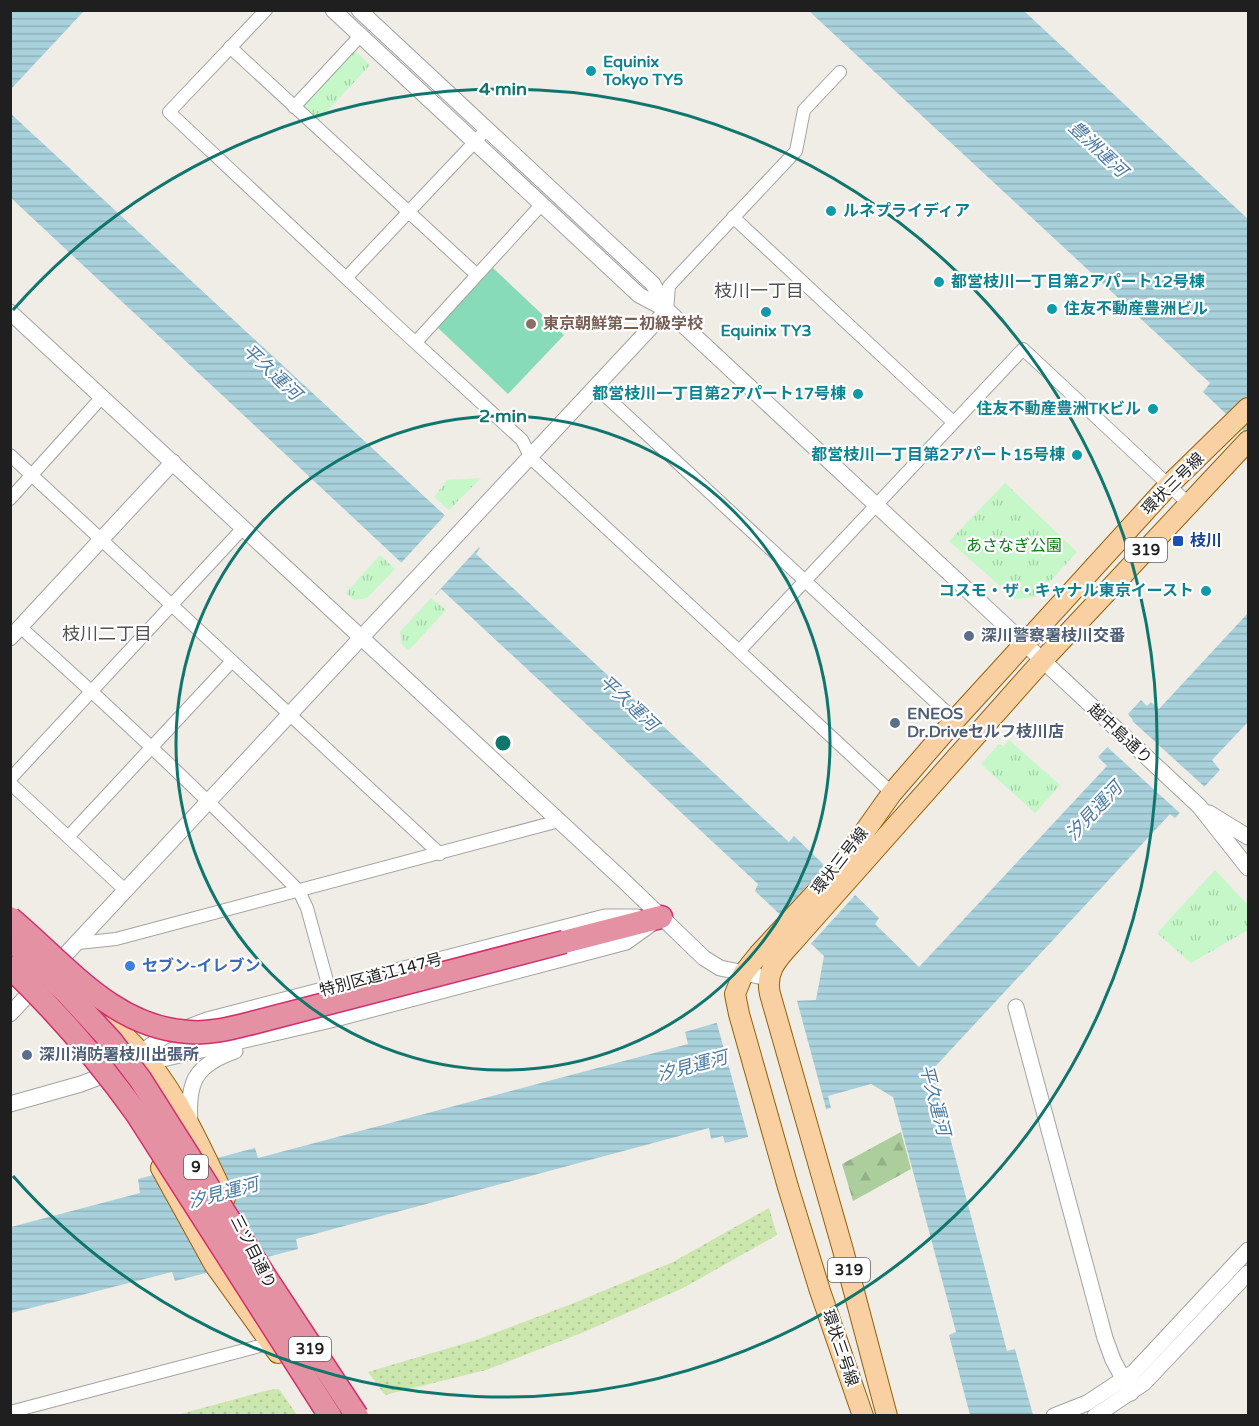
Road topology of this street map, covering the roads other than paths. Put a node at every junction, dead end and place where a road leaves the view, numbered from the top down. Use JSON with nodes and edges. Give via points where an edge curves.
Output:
{"nodes":[{"id":1,"x":266,"y":10,"type":"edge"},
{"id":2,"x":333,"y":10,"type":"edge"},
{"id":3,"x":359,"y":10,"type":"edge"},
{"id":4,"x":360,"y":36,"type":"junction"},
{"id":5,"x":230,"y":47,"type":"junction"},
{"id":6,"x":840,"y":72,"type":"dead end"},
{"id":7,"x":294,"y":107,"type":"junction"},
{"id":8,"x":487,"y":129,"type":"junction"},
{"id":9,"x":475,"y":142,"type":"junction"},
{"id":10,"x":542,"y":204,"type":"junction"},
{"id":11,"x":409,"y":212,"type":"junction"},
{"id":12,"x":733,"y":218,"type":"junction"},
{"id":13,"x":477,"y":275,"type":"junction"},
{"id":14,"x":346,"y":278,"type":"junction"},
{"id":15,"x":667,"y":310,"type":"junction"},
{"id":16,"x":10,"y":312,"type":"edge"},
{"id":17,"x":416,"y":342,"type":"junction"},
{"id":18,"x":596,"y":387,"type":"junction"},
{"id":19,"x":102,"y":397,"type":"junction"},
{"id":20,"x":1248,"y":408,"type":"edge"},
{"id":21,"x":953,"y":422,"type":"junction"},
{"id":22,"x":1248,"y":441,"type":"edge"},
{"id":23,"x":10,"y":455,"type":"edge"},
{"id":24,"x":531,"y":458,"type":"junction"},
{"id":25,"x":173,"y":462,"type":"junction"},
{"id":26,"x":32,"y":476,"type":"junction"},
{"id":27,"x":1169,"y":485,"type":"junction"},
{"id":28,"x":10,"y":499,"type":"edge"},
{"id":29,"x":1189,"y":504,"type":"junction"},
{"id":30,"x":875,"y":505,"type":"junction"},
{"id":31,"x":244,"y":527,"type":"junction"},
{"id":32,"x":102,"y":540,"type":"junction"},
{"id":33,"x":805,"y":581,"type":"junction"},
{"id":34,"x":172,"y":605,"type":"junction"},
{"id":35,"x":14,"y":628,"type":"edge"},
{"id":36,"x":361,"y":637,"type":"junction"},
{"id":37,"x":1024,"y":643,"type":"junction"},
{"id":38,"x":740,"y":651,"type":"junction"},
{"id":39,"x":1043,"y":660,"type":"junction"},
{"id":40,"x":232,"y":661,"type":"junction"},
{"id":41,"x":92,"y":691,"type":"junction"},
{"id":42,"x":290,"y":716,"type":"junction"},
{"id":43,"x":955,"y":720,"type":"junction"},
{"id":44,"x":151,"y":748,"type":"junction"},
{"id":45,"x":10,"y":781,"type":"edge"},
{"id":46,"x":892,"y":793,"type":"junction"},
{"id":47,"x":210,"y":801,"type":"junction"},
{"id":48,"x":1199,"y":806,"type":"junction"},
{"id":49,"x":559,"y":821,"type":"junction"},
{"id":50,"x":68,"y":837,"type":"junction"},
{"id":51,"x":1248,"y":837,"type":"edge"},
{"id":52,"x":440,"y":854,"type":"junction"},
{"id":53,"x":1248,"y":868,"type":"edge"},
{"id":54,"x":844,"y":874,"type":"junction"},
{"id":55,"x":126,"y":891,"type":"junction"},
{"id":56,"x":299,"y":891,"type":"junction"},
{"id":57,"x":661,"y":917,"type":"junction"},
{"id":58,"x":10,"y":918,"type":"edge"},
{"id":59,"x":10,"y":930,"type":"edge"},
{"id":60,"x":792,"y":931,"type":"junction"},
{"id":61,"x":10,"y":938,"type":"edge"},
{"id":62,"x":78,"y":943,"type":"junction"},
{"id":63,"x":10,"y":965,"type":"edge"},
{"id":64,"x":53,"y":969,"type":"junction"},
{"id":65,"x":743,"y":974,"type":"junction"},
{"id":66,"x":768,"y":978,"type":"junction"},
{"id":67,"x":36,"y":987,"type":"junction"},
{"id":68,"x":328,"y":988,"type":"junction"},
{"id":69,"x":1016,"y":1007,"type":"dead end"},
{"id":70,"x":10,"y":1014,"type":"edge"},
{"id":71,"x":335,"y":1019,"type":"junction"},
{"id":72,"x":144,"y":1057,"type":"junction"},
{"id":73,"x":113,"y":1072,"type":"junction"},
{"id":74,"x":10,"y":1104,"type":"edge"},
{"id":75,"x":190,"y":1127,"type":"junction"},
{"id":76,"x":843,"y":1250,"type":"junction"},
{"id":77,"x":1248,"y":1250,"type":"edge"},
{"id":78,"x":810,"y":1260,"type":"junction"},
{"id":79,"x":1248,"y":1273,"type":"edge"},
{"id":80,"x":852,"y":1282,"type":"junction"},
{"id":81,"x":820,"y":1291,"type":"junction"},
{"id":82,"x":271,"y":1342,"type":"junction"},
{"id":83,"x":1127,"y":1386,"type":"junction"},
{"id":84,"x":10,"y":1412,"type":"edge"},
{"id":85,"x":323,"y":1416,"type":"edge"},
{"id":86,"x":330,"y":1416,"type":"edge"},
{"id":87,"x":356,"y":1416,"type":"edge"},
{"id":88,"x":863,"y":1416,"type":"edge"},
{"id":89,"x":887,"y":1416,"type":"edge"},
{"id":90,"x":1054,"y":1416,"type":"edge"},
{"id":91,"x":1095,"y":1416,"type":"edge"}],
"edges":[{"from":1,"to":5,"type":"street"},
{"from":2,"to":4,"type":"street"},
{"from":3,"to":8,"type":"street"},
{"from":4,"to":7,"type":"street"},
{"from":4,"to":9,"type":"street"},
{"from":5,"to":7,"type":"street"},
{"from":5,"to":14,"type":"street","via":[[169,112]]},
{"from":6,"to":12,"type":"street","via":[[804,110],[796,151]]},
{"from":7,"to":11,"type":"street"},
{"from":8,"to":9,"type":"street"},
{"from":8,"to":15,"type":"street","via":[[653,284]]},
{"from":9,"to":10,"type":"street"},
{"from":9,"to":11,"type":"street"},
{"from":10,"to":13,"type":"street"},
{"from":10,"to":15,"type":"street","via":[[639,295]]},
{"from":11,"to":13,"type":"street"},
{"from":11,"to":14,"type":"street"},
{"from":12,"to":15,"type":"street","via":[[669,286]]},
{"from":12,"to":21,"type":"street"},
{"from":13,"to":17,"type":"street"},
{"from":14,"to":17,"type":"street"},
{"from":15,"to":18,"type":"street"},
{"from":15,"to":30,"type":"street","name":"越中島通り"},
{"from":16,"to":19,"type":"street"},
{"from":17,"to":24,"type":"street","via":[[522,440]]},
{"from":18,"to":24,"type":"street"},
{"from":18,"to":33,"type":"street"},
{"from":19,"to":25,"type":"street"},
{"from":19,"to":26,"type":"street"},
{"from":20,"to":27,"type":"main road","name":"環状三号線","number":"319"},
{"from":21,"to":27,"type":"street","via":[[1023,349]]},
{"from":21,"to":30,"type":"street"},
{"from":22,"to":29,"type":"main road","name":"環状三号線","number":"319"},
{"from":23,"to":26,"type":"street"},
{"from":24,"to":36,"type":"street"},
{"from":24,"to":38,"type":"street"},
{"from":25,"to":31,"type":"street"},
{"from":25,"to":32,"type":"street"},
{"from":26,"to":28,"type":"street"},
{"from":26,"to":32,"type":"street"},
{"from":27,"to":29,"type":"street"},
{"from":27,"to":37,"type":"main road","name":"環状三号線","number":"319"},
{"from":29,"to":39,"type":"main road","name":"環状三号線","number":"319"},
{"from":30,"to":33,"type":"street"},
{"from":30,"to":37,"type":"street","name":"越中島通り"},
{"from":31,"to":34,"type":"street"},
{"from":31,"to":36,"type":"street"},
{"from":32,"to":34,"type":"street"},
{"from":32,"to":35,"type":"street"},
{"from":33,"to":38,"type":"street"},
{"from":33,"to":43,"type":"street"},
{"from":34,"to":40,"type":"street"},
{"from":34,"to":41,"type":"street"},
{"from":35,"to":41,"type":"street"},
{"from":36,"to":42,"type":"street"},
{"from":36,"to":49,"type":"street"},
{"from":37,"to":39,"type":"street","name":"越中島通り"},
{"from":37,"to":43,"type":"main road","name":"環状三号線","number":"319"},
{"from":38,"to":46,"type":"street"},
{"from":39,"to":48,"type":"street","name":"越中島通り"},
{"from":39,"to":54,"type":"main road","name":"環状三号線","number":"319"},
{"from":40,"to":42,"type":"street"},
{"from":40,"to":44,"type":"street"},
{"from":41,"to":44,"type":"street"},
{"from":41,"to":45,"type":"street"},
{"from":42,"to":47,"type":"street"},
{"from":42,"to":52,"type":"street"},
{"from":43,"to":46,"type":"main road","name":"環状三号線","number":"319"},
{"from":44,"to":47,"type":"street"},
{"from":44,"to":50,"type":"street"},
{"from":45,"to":50,"type":"street"},
{"from":46,"to":54,"type":"main road","name":"環状三号線","number":"319"},
{"from":47,"to":55,"type":"street"},
{"from":47,"to":56,"type":"street"},
{"from":48,"to":51,"type":"street","name":"越中島通り"},
{"from":48,"to":53,"type":"street","name":"越中島通り"},
{"from":49,"to":52,"type":"street"},
{"from":49,"to":57,"type":"street"},
{"from":50,"to":55,"type":"street"},
{"from":52,"to":56,"type":"street"},
{"from":54,"to":60,"type":"main road","name":"環状三号線","number":"319"},
{"from":55,"to":62,"type":"street"},
{"from":56,"to":62,"type":"street","via":[[116,939]]},
{"from":56,"to":68,"type":"street"},
{"from":57,"to":58,"type":"highway","bridge":true,"via":[[252,1023],[191,1033],[140,1022],[117,1010]]},
{"from":57,"to":65,"type":"street","via":[[704,958],[720,968]]},
{"from":57,"to":68,"type":"street","name":"特別区道江147号","via":[[605,917]]},
{"from":57,"to":71,"type":"street","name":"特別区道江147号","via":[[626,942]]},
{"from":59,"to":64,"type":"main road","name":"三ツ目通り","number":"319"},
{"from":60,"to":65,"type":"main road","name":"環状三号線","number":"319"},
{"from":60,"to":66,"type":"main road","name":"環状三号線","number":"319"},
{"from":61,"to":87,"type":"highway","number":"9","bridge":true,"via":[[69,994],[140,1079]]},
{"from":62,"to":64,"type":"street"},
{"from":63,"to":67,"type":"main road","name":"三ツ目通り","number":"319"},
{"from":63,"to":86,"type":"highway","number":"9","bridge":true,"via":[[54,1010],[131,1106]]},
{"from":64,"to":67,"type":"street"},
{"from":64,"to":72,"type":"main road","name":"三ツ目通り","number":"319"},
{"from":65,"to":66,"type":"street"},
{"from":65,"to":78,"type":"main road","name":"環状三号線","number":"319","via":[[735,993],[739,1014]]},
{"from":66,"to":76,"type":"main road","name":"環状三号線","number":"319"},
{"from":67,"to":70,"type":"street"},
{"from":67,"to":73,"type":"main road","name":"三ツ目通り","number":"319","via":[[76,1026]]},
{"from":68,"to":72,"type":"street","name":"特別区道江147号","via":[[207,1020],[165,1036]]},
{"from":69,"to":83,"type":"street","via":[[1105,1338]]},
{"from":71,"to":72,"type":"street","name":"特別区道江147号"},
{"from":71,"to":75,"type":"street","name":"特別区道江147号","via":[[216,1058],[205,1066],[191,1090]]},
{"from":72,"to":73,"type":"street","name":"特別区道江147号"},
{"from":72,"to":75,"type":"main road","name":"三ツ目通り","number":"319"},
{"from":73,"to":74,"type":"street","name":"特別区道江147号"},
{"from":73,"to":82,"type":"main road","name":"三ツ目通り","number":"319","via":[[199,1240]]},
{"from":75,"to":87,"type":"main road","name":"三ツ目通り","number":"319","bridge":true,"via":[[266,1282]]},
{"from":76,"to":78,"type":"main road","via":[[825,1263]]},
{"from":76,"to":80,"type":"main road","name":"環状三号線","number":"319"},
{"from":77,"to":83,"type":"street"},
{"from":78,"to":81,"type":"main road","name":"環状三号線","number":"319"},
{"from":79,"to":83,"type":"street","via":[[1164,1364]]},
{"from":80,"to":81,"type":"main road","via":[[840,1276],[825,1282]]},
{"from":80,"to":89,"type":"main road","name":"環状三号線","number":"319"},
{"from":81,"to":88,"type":"main road","name":"環状三号線","number":"319"},
{"from":82,"to":84,"type":"street"},
{"from":82,"to":85,"type":"main road","name":"三ツ目通り","number":"319"},
{"from":83,"to":90,"type":"street"},
{"from":83,"to":91,"type":"street"}]}
